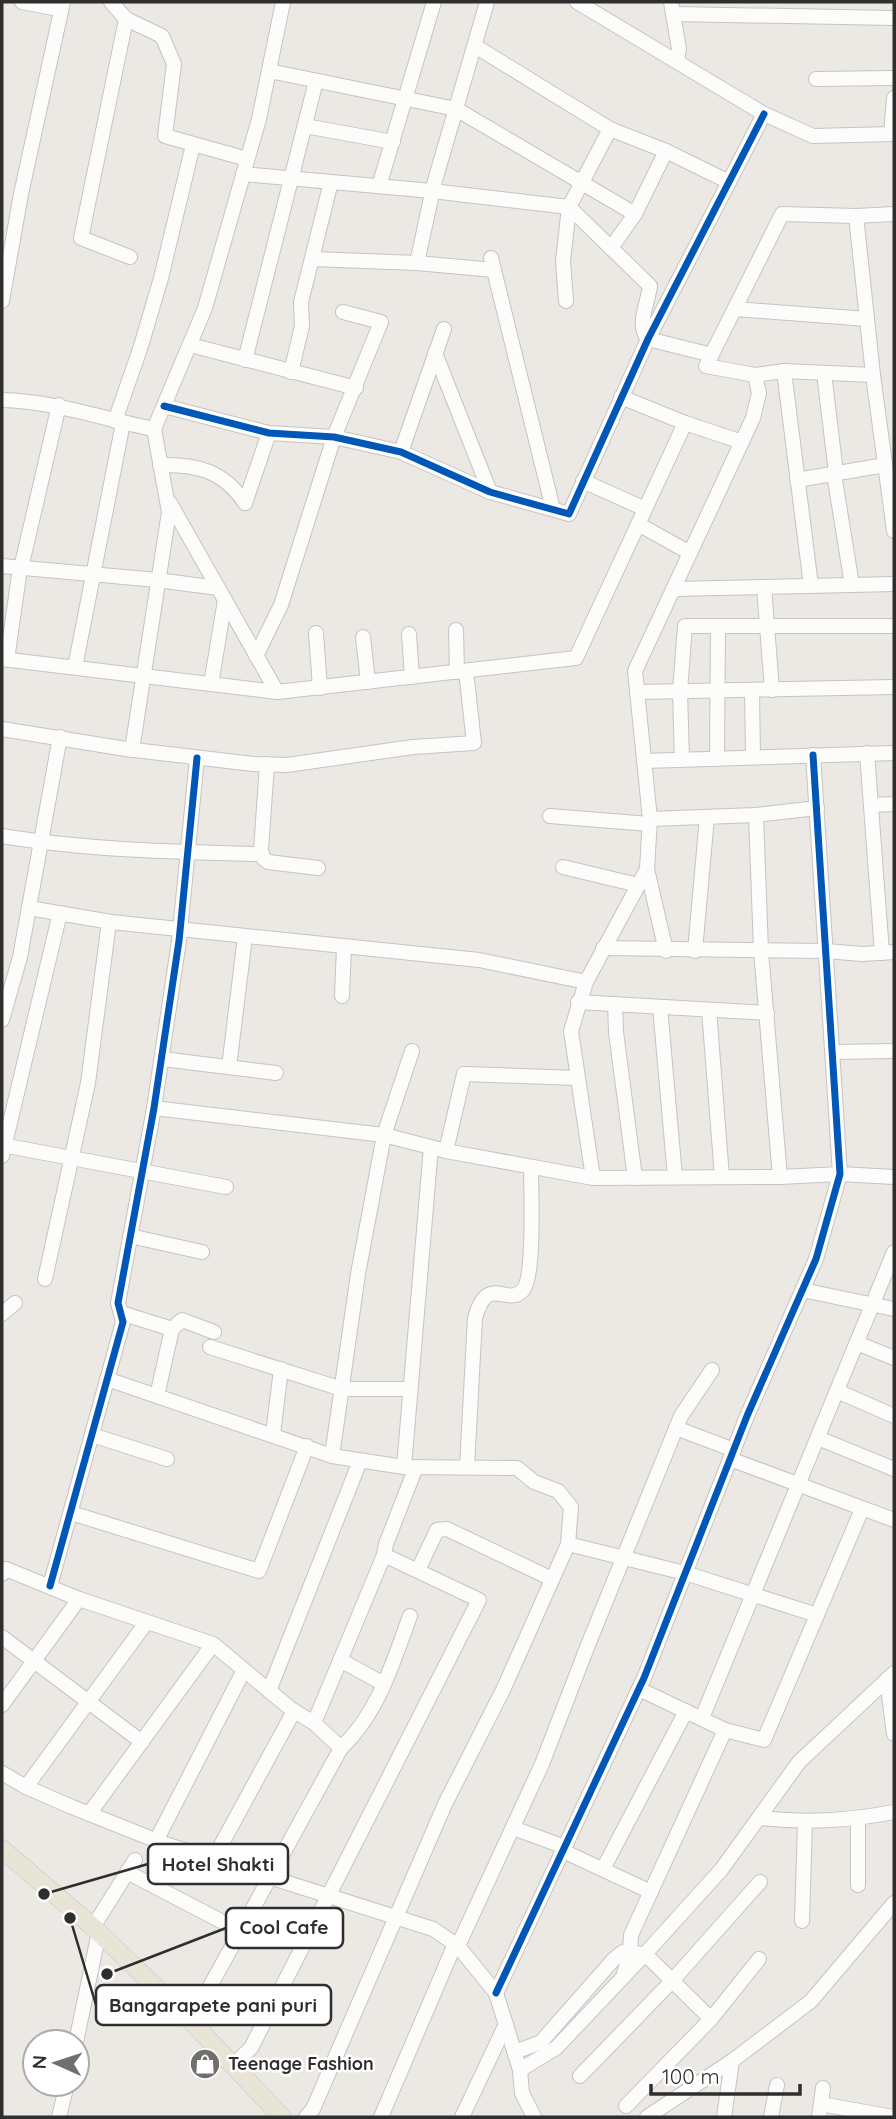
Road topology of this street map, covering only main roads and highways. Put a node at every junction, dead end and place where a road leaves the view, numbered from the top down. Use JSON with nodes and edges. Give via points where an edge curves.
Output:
{"nodes":[{"id":1,"x":2,"y":1849,"type":"edge"},
{"id":2,"x":282,"y":2117,"type":"edge"}],
"edges":[{"from":1,"to":2,"type":"main road","via":[[96,1929]]}]}
